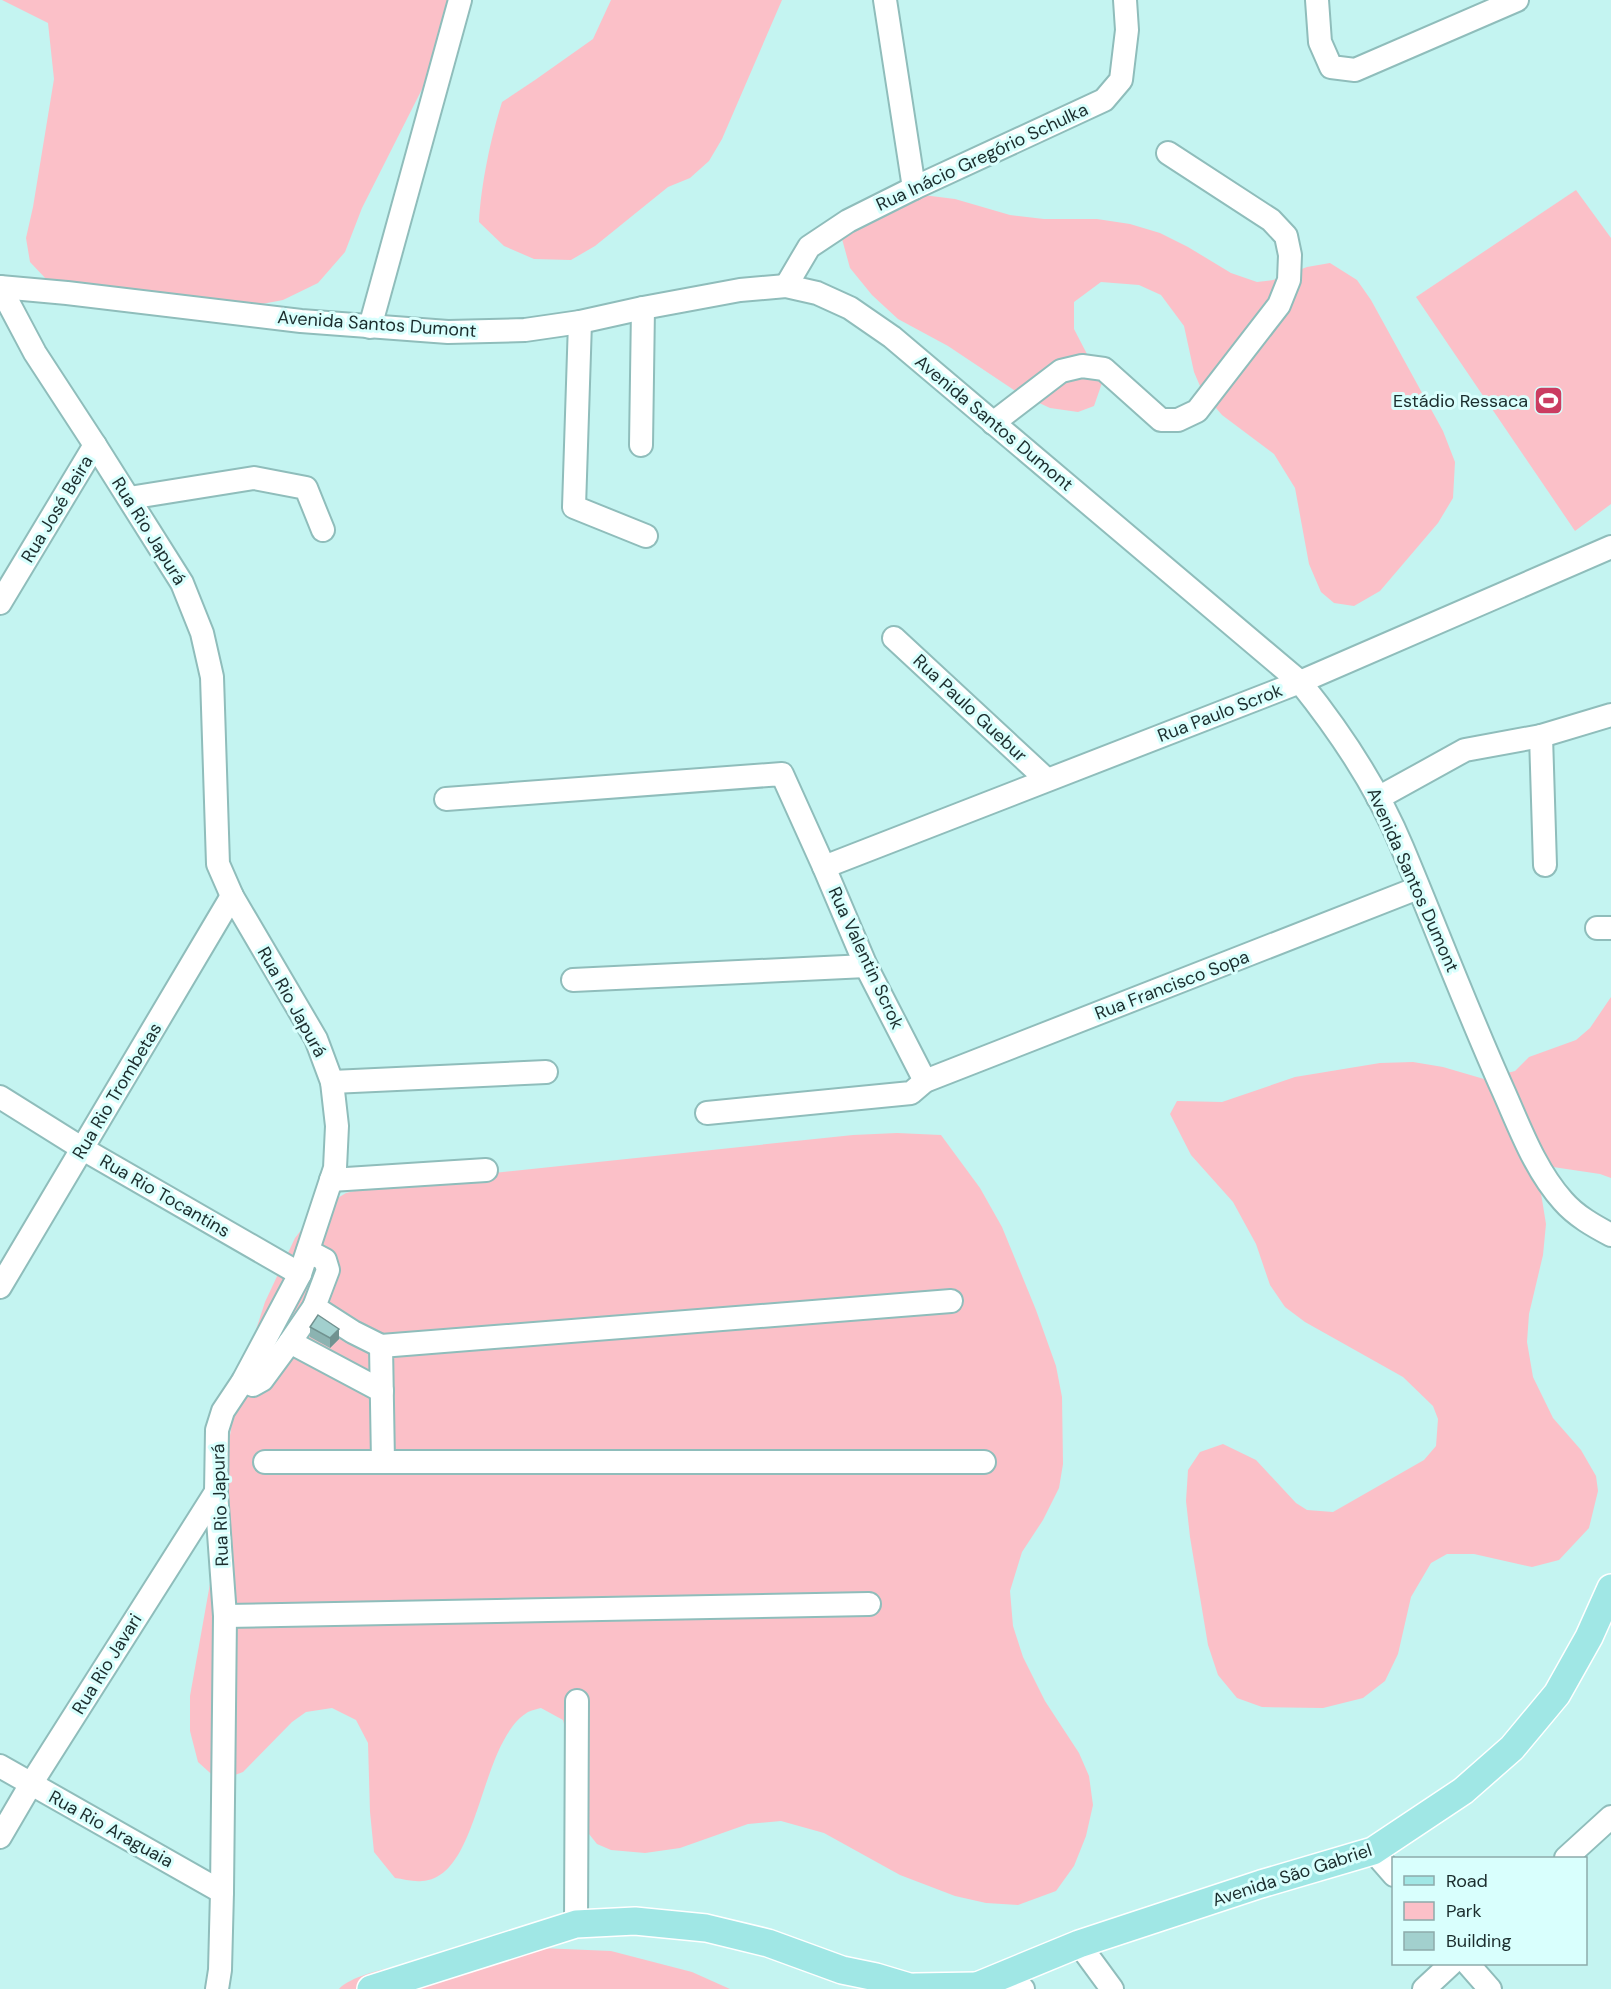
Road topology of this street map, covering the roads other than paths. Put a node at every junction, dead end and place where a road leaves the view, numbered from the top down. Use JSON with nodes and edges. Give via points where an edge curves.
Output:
{"nodes":[{"id":1,"x":460,"y":0,"type":"edge"},
{"id":2,"x":885,"y":0,"type":"edge"},
{"id":3,"x":1125,"y":0,"type":"edge"},
{"id":4,"x":1317,"y":0,"type":"edge"},
{"id":5,"x":1517,"y":0,"type":"edge"},
{"id":6,"x":1168,"y":153,"type":"dead end"},
{"id":7,"x":914,"y":188,"type":"junction"},
{"id":8,"x":786,"y":286,"type":"junction"},
{"id":9,"x":0,"y":287,"type":"edge"},
{"id":10,"x":643,"y":308,"type":"junction"},
{"id":11,"x":580,"y":322,"type":"junction"},
{"id":12,"x":370,"y":327,"type":"junction"},
{"id":13,"x":993,"y":423,"type":"junction"},
{"id":14,"x":96,"y":445,"type":"junction"},
{"id":15,"x":641,"y":445,"type":"dead end"},
{"id":16,"x":129,"y":498,"type":"junction"},
{"id":17,"x":323,"y":530,"type":"dead end"},
{"id":18,"x":646,"y":536,"type":"dead end"},
{"id":19,"x":1611,"y":547,"type":"edge"},
{"id":20,"x":0,"y":603,"type":"edge"},
{"id":21,"x":894,"y":638,"type":"dead end"},
{"id":22,"x":1300,"y":682,"type":"junction"},
{"id":23,"x":1611,"y":715,"type":"edge"},
{"id":24,"x":1541,"y":736,"type":"junction"},
{"id":25,"x":1046,"y":779,"type":"junction"},
{"id":26,"x":1378,"y":798,"type":"junction"},
{"id":27,"x":446,"y":799,"type":"dead end"},
{"id":28,"x":1545,"y":865,"type":"dead end"},
{"id":29,"x":825,"y":867,"type":"junction"},
{"id":30,"x":1418,"y":888,"type":"junction"},
{"id":31,"x":232,"y":896,"type":"junction"},
{"id":32,"x":866,"y":966,"type":"junction"},
{"id":33,"x":573,"y":980,"type":"dead end"},
{"id":34,"x":546,"y":1072,"type":"dead end"},
{"id":35,"x":926,"y":1081,"type":"junction"},
{"id":36,"x":332,"y":1082,"type":"junction"},
{"id":37,"x":0,"y":1097,"type":"edge"},
{"id":38,"x":707,"y":1113,"type":"dead end"},
{"id":39,"x":83,"y":1149,"type":"junction"},
{"id":40,"x":486,"y":1170,"type":"dead end"},
{"id":41,"x":331,"y":1180,"type":"junction"},
{"id":42,"x":1611,"y":1235,"type":"edge"},
{"id":43,"x":308,"y":1251,"type":"junction"},
{"id":44,"x":300,"y":1274,"type":"junction"},
{"id":45,"x":0,"y":1287,"type":"edge"},
{"id":46,"x":951,"y":1301,"type":"dead end"},
{"id":47,"x":314,"y":1307,"type":"junction"},
{"id":48,"x":290,"y":1342,"type":"junction"},
{"id":49,"x":381,"y":1346,"type":"junction"},
{"id":50,"x":243,"y":1381,"type":"junction"},
{"id":51,"x":382,"y":1391,"type":"junction"},
{"id":52,"x":265,"y":1462,"type":"dead end"},
{"id":53,"x":383,"y":1462,"type":"junction"},
{"id":54,"x":984,"y":1462,"type":"dead end"},
{"id":55,"x":216,"y":1492,"type":"junction"},
{"id":56,"x":1611,"y":1588,"type":"edge"},
{"id":57,"x":868,"y":1604,"type":"dead end"},
{"id":58,"x":225,"y":1616,"type":"junction"},
{"id":59,"x":577,"y":1701,"type":"dead end"},
{"id":60,"x":0,"y":1766,"type":"edge"},
{"id":61,"x":31,"y":1784,"type":"junction"},
{"id":62,"x":1611,"y":1817,"type":"edge"},
{"id":63,"x":0,"y":1837,"type":"edge"},
{"id":64,"x":1373,"y":1851,"type":"junction"},
{"id":65,"x":1567,"y":1857,"type":"edge"},
{"id":66,"x":1392,"y":1873,"type":"edge"},
{"id":67,"x":222,"y":1892,"type":"junction"},
{"id":68,"x":576,"y":1924,"type":"junction"},
{"id":69,"x":1079,"y":1944,"type":"junction"},
{"id":70,"x":1450,"y":1965,"type":"edge"},
{"id":71,"x":1469,"y":1965,"type":"edge"},
{"id":72,"x":842,"y":1970,"type":"junction"},
{"id":73,"x":1016,"y":1981,"type":"edge"},
{"id":74,"x":220,"y":1983,"type":"edge"},
{"id":75,"x":915,"y":1988,"type":"edge"},
{"id":76,"x":975,"y":1988,"type":"edge"},
{"id":77,"x":371,"y":1989,"type":"edge"},
{"id":78,"x":860,"y":1989,"type":"edge"},
{"id":79,"x":1112,"y":1989,"type":"edge"},
{"id":80,"x":1424,"y":1989,"type":"edge"},
{"id":81,"x":1491,"y":1989,"type":"edge"}],
"edges":[{"from":1,"to":12,"type":"street"},
{"from":2,"to":7,"type":"street"},
{"from":3,"to":7,"type":"street","name":"Rua Inácio Gregório Schulka","via":[[1127,30],[1121,80],[1104,100]]},
{"from":4,"to":5,"type":"street","via":[[1320,42],[1331,67],[1355,70]]},
{"from":6,"to":13,"type":"street","via":[[1271,220],[1286,236],[1289,280],[1279,304],[1197,411],[1178,420],[1161,420],[1104,369],[1082,366],[1061,371]]},
{"from":7,"to":8,"type":"street","name":"Rua Inácio Gregório Schulka","via":[[848,221],[809,247]]},
{"from":8,"to":10,"type":"street","name":"Avenida Santos Dumont","via":[[740,290]]},
{"from":8,"to":13,"type":"street","name":"Avenida Santos Dumont","via":[[817,293],[849,308],[892,337]]},
{"from":9,"to":12,"type":"street","name":"Avenida Santos Dumont"},
{"from":9,"to":14,"type":"street","name":"Rua Rio Japurá","via":[[35,353]]},
{"from":10,"to":11,"type":"street","name":"Avenida Santos Dumont"},
{"from":10,"to":15,"type":"street"},
{"from":11,"to":12,"type":"street","name":"Avenida Santos Dumont","via":[[525,330],[448,332]]},
{"from":11,"to":18,"type":"street","via":[[574,507]]},
{"from":13,"to":22,"type":"street","name":"Avenida Santos Dumont"},
{"from":14,"to":16,"type":"street","name":"Rua Rio Japurá"},
{"from":14,"to":20,"type":"street","name":"Rua José Beira"},
{"from":16,"to":17,"type":"street","via":[[254,478],[306,488]]},
{"from":16,"to":31,"type":"street","name":"Rua Rio Japurá","via":[[182,583],[202,633],[212,677],[218,864]]},
{"from":19,"to":22,"type":"street","name":"Rua Paulo Scrok"},
{"from":21,"to":25,"type":"street","name":"Rua Paulo Guebur"},
{"from":22,"to":25,"type":"street","name":"Rua Paulo Scrok"},
{"from":22,"to":26,"type":"street","name":"Avenida Santos Dumont","via":[[1337,730]]},
{"from":23,"to":24,"type":"street"},
{"from":24,"to":26,"type":"street","via":[[1465,750]]},
{"from":24,"to":28,"type":"street"},
{"from":25,"to":29,"type":"street","name":"Rua Paulo Scrok"},
{"from":26,"to":30,"type":"street","name":"Avenida Santos Dumont"},
{"from":27,"to":29,"type":"street","name":"Rua Valentin Scrok","via":[[782,774]]},
{"from":29,"to":32,"type":"street","name":"Rua Valentin Scrok"},
{"from":30,"to":35,"type":"street","name":"Rua Francisco Sopa"},
{"from":30,"to":42,"type":"street","name":"Avenida Santos Dumont","via":[[1534,1160],[1563,1202]]},
{"from":31,"to":36,"type":"street","name":"Rua Rio Japurá","via":[[316,1040]]},
{"from":31,"to":39,"type":"street","name":"Rua Rio Trombetas"},
{"from":32,"to":33,"type":"street"},
{"from":32,"to":35,"type":"street","name":"Rua Valentin Scrok"},
{"from":34,"to":36,"type":"street"},
{"from":35,"to":38,"type":"street","name":"Rua Francisco Sopa","via":[[911,1092]]},
{"from":36,"to":41,"type":"street","name":"Rua Rio Japurá","via":[[337,1126]]},
{"from":37,"to":39,"type":"street","name":"Rua Rio Tocantins"},
{"from":39,"to":44,"type":"street","name":"Rua Rio Tocantins"},
{"from":39,"to":45,"type":"street","name":"Rua Rio Trombetas"},
{"from":40,"to":41,"type":"street"},
{"from":41,"to":43,"type":"street","name":"Rua Rio Japurá"},
{"from":43,"to":44,"type":"street","name":"Rua Rio Japurá"},
{"from":43,"to":47,"type":"street","via":[[325,1260],[328,1270]]},
{"from":44,"to":50,"type":"street","name":"Rua Rio Japurá"},
{"from":46,"to":49,"type":"street"},
{"from":47,"to":48,"type":"street"},
{"from":47,"to":49,"type":"street"},
{"from":48,"to":50,"type":"street","via":[[262,1380],[254,1385]]},
{"from":48,"to":51,"type":"street"},
{"from":49,"to":51,"type":"street"},
{"from":50,"to":55,"type":"street","name":"Rua Rio Japurá","via":[[223,1411],[217,1430]]},
{"from":51,"to":53,"type":"street"},
{"from":52,"to":53,"type":"street"},
{"from":53,"to":54,"type":"street"},
{"from":55,"to":58,"type":"street","name":"Rua Rio Japurá"},
{"from":55,"to":61,"type":"street","name":"Rua Rio Javari"},
{"from":56,"to":64,"type":"main road","name":"Avenida São Gabriel","via":[[1557,1694],[1512,1748],[1463,1791]]},
{"from":57,"to":58,"type":"street"},
{"from":58,"to":67,"type":"street","name":"Rua Rio Japurá"},
{"from":59,"to":68,"type":"street"},
{"from":60,"to":61,"type":"street","name":"Rua Rio Araguaia"},
{"from":61,"to":63,"type":"street","name":"Rua Rio Javari"},
{"from":61,"to":67,"type":"street","name":"Rua Rio Araguaia"},
{"from":62,"to":65,"type":"street"},
{"from":64,"to":66,"type":"street"},
{"from":64,"to":69,"type":"main road","name":"Avenida São Gabriel"},
{"from":67,"to":74,"type":"street","name":"Rua Rio Japurá"},
{"from":68,"to":72,"type":"main road","via":[[635,1921],[706,1928],[768,1943]]},
{"from":68,"to":77,"type":"main road"},
{"from":69,"to":73,"type":"main road","name":"Avenida São Gabriel"},
{"from":69,"to":79,"type":"street"},
{"from":70,"to":80,"type":"street"},
{"from":71,"to":81,"type":"street"},
{"from":72,"to":75,"type":"main road"},
{"from":72,"to":78,"type":"main road"},
{"from":73,"to":76,"type":"main road","name":"Avenida São Gabriel"},
{"from":75,"to":76,"type":"main road"}]}
